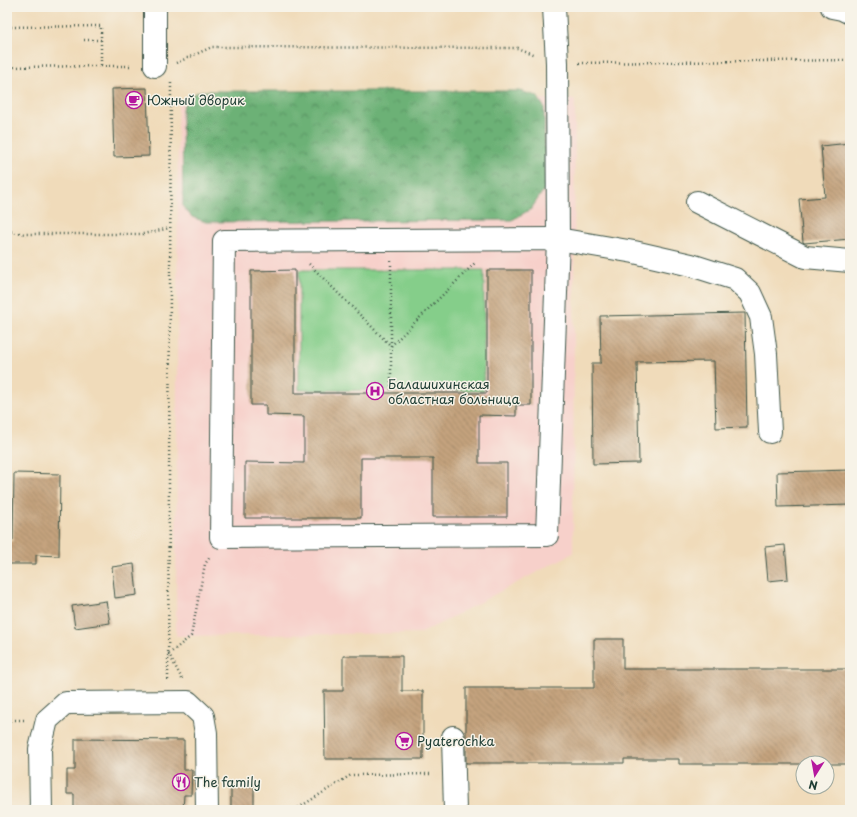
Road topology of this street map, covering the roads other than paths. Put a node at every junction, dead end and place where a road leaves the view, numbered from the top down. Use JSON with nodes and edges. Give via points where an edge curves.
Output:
{"nodes":[{"id":1,"x":155,"y":7,"type":"edge"},
{"id":2,"x":554,"y":7,"type":"edge"},
{"id":3,"x":832,"y":7,"type":"edge"},
{"id":4,"x":850,"y":13,"type":"edge"},
{"id":5,"x":163,"y":66,"type":"road end"},
{"id":6,"x":697,"y":202,"type":"dead end"},
{"id":7,"x":558,"y":239,"type":"junction"},
{"id":8,"x":850,"y":261,"type":"edge"},
{"id":9,"x":770,"y":432,"type":"dead end"},
{"id":10,"x":453,"y":737,"type":"dead end"},
{"id":11,"x":41,"y":810,"type":"edge"},
{"id":12,"x":207,"y":810,"type":"edge"},
{"id":13,"x":455,"y":810,"type":"edge"}],
"edges":[{"from":1,"to":5,"type":"street"},
{"from":2,"to":7,"type":"street","via":[[557,63]]},
{"from":3,"to":4,"type":"street"},
{"from":6,"to":8,"type":"street","via":[[805,257]]},
{"from":7,"to":7,"type":"street","via":[[224,241],[222,537],[547,535]]},
{"from":7,"to":9,"type":"street","via":[[634,252],[691,265],[735,279],[750,293],[760,317],[766,354]]},
{"from":10,"to":13,"type":"street"},
{"from":11,"to":12,"type":"street","via":[[40,749],[47,720],[66,703],[188,702],[203,716],[206,734]]}]}
